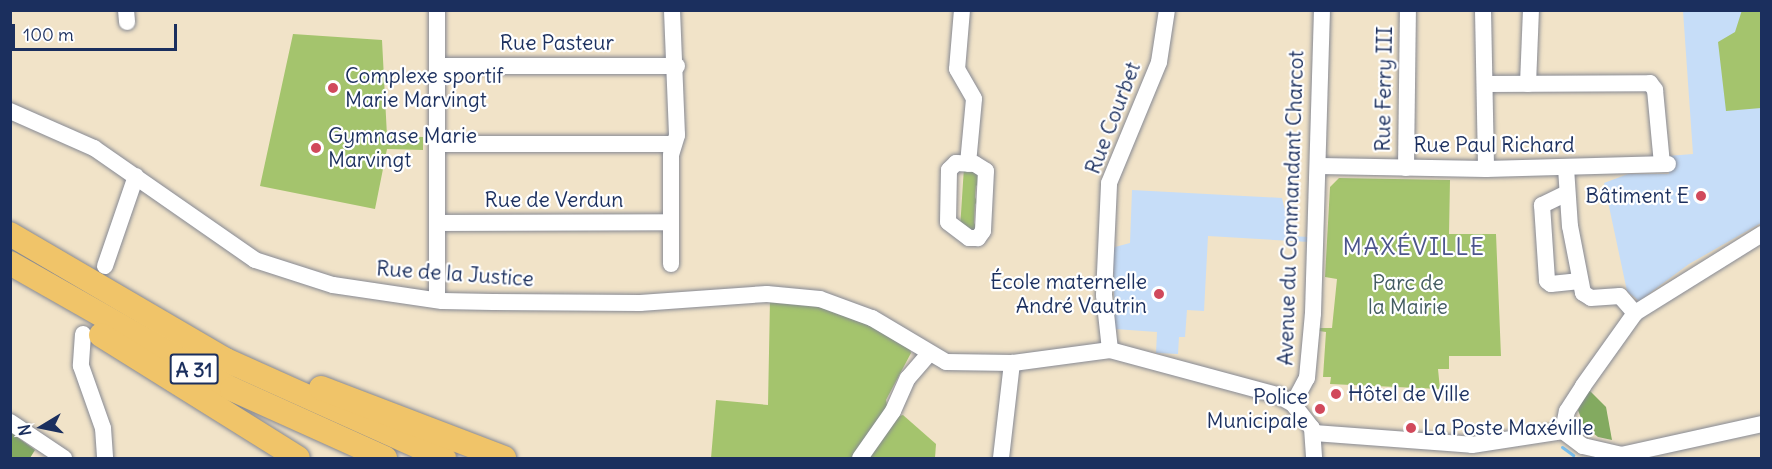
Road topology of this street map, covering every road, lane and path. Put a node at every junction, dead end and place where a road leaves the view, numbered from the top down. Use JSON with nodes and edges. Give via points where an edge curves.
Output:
{"nodes":[{"id":1,"x":437,"y":10,"type":"edge"},
{"id":2,"x":672,"y":10,"type":"edge"},
{"id":3,"x":962,"y":10,"type":"edge"},
{"id":4,"x":1167,"y":10,"type":"edge"},
{"id":5,"x":1322,"y":10,"type":"edge"},
{"id":6,"x":1408,"y":10,"type":"edge"},
{"id":7,"x":1483,"y":10,"type":"edge"},
{"id":8,"x":1531,"y":10,"type":"edge"},
{"id":9,"x":438,"y":66,"type":"junction"},
{"id":10,"x":677,"y":66,"type":"junction"},
{"id":11,"x":1485,"y":84,"type":"junction"},
{"id":12,"x":1528,"y":84,"type":"junction"},
{"id":13,"x":10,"y":111,"type":"edge"},
{"id":14,"x":437,"y":144,"type":"junction"},
{"id":15,"x":673,"y":144,"type":"junction"},
{"id":16,"x":968,"y":164,"type":"dead end"},
{"id":17,"x":1320,"y":166,"type":"junction"},
{"id":18,"x":1406,"y":168,"type":"junction"},
{"id":19,"x":1566,"y":168,"type":"junction"},
{"id":20,"x":1486,"y":169,"type":"junction"},
{"id":21,"x":136,"y":176,"type":"junction"},
{"id":22,"x":1567,"y":193,"type":"junction"},
{"id":23,"x":671,"y":222,"type":"junction"},
{"id":24,"x":437,"y":223,"type":"junction"},
{"id":25,"x":10,"y":234,"type":"edge"},
{"id":26,"x":1761,"y":234,"type":"edge"},
{"id":27,"x":10,"y":263,"type":"edge"},
{"id":28,"x":671,"y":264,"type":"dead end"},
{"id":29,"x":105,"y":266,"type":"dead end"},
{"id":30,"x":10,"y":272,"type":"edge"},
{"id":31,"x":1580,"y":281,"type":"junction"},
{"id":32,"x":437,"y":299,"type":"junction"},
{"id":33,"x":1635,"y":313,"type":"junction"},
{"id":34,"x":163,"y":325,"type":"junction"},
{"id":35,"x":83,"y":334,"type":"dead end"},
{"id":36,"x":1110,"y":350,"type":"junction"},
{"id":37,"x":930,"y":353,"type":"junction"},
{"id":38,"x":1012,"y":363,"type":"junction"},
{"id":39,"x":1293,"y":404,"type":"junction"},
{"id":40,"x":10,"y":422,"type":"edge"},
{"id":41,"x":1761,"y":424,"type":"edge"},
{"id":42,"x":1563,"y":431,"type":"junction"},
{"id":43,"x":1314,"y":433,"type":"junction"},
{"id":44,"x":64,"y":459,"type":"edge"},
{"id":45,"x":105,"y":459,"type":"edge"},
{"id":46,"x":298,"y":459,"type":"edge"},
{"id":47,"x":385,"y":459,"type":"edge"},
{"id":48,"x":444,"y":459,"type":"edge"},
{"id":49,"x":504,"y":459,"type":"edge"},
{"id":50,"x":860,"y":459,"type":"edge"},
{"id":51,"x":1001,"y":459,"type":"edge"},
{"id":52,"x":1314,"y":459,"type":"edge"}],
"edges":[{"from":1,"to":9,"type":"street"},
{"from":2,"to":10,"type":"street"},
{"from":3,"to":16,"type":"street","via":[[957,69],[974,99]]},
{"from":4,"to":36,"type":"street","name":"Rue Courbet","via":[[1159,62],[1109,183],[1104,295]]},
{"from":5,"to":17,"type":"street","name":"Avenue du Commandant Charcot"},
{"from":6,"to":18,"type":"street","name":"Rue Ferry III"},
{"from":7,"to":11,"type":"street"},
{"from":8,"to":12,"type":"street"},
{"from":9,"to":10,"type":"street","name":"Rue Pasteur"},
{"from":9,"to":14,"type":"street"},
{"from":10,"to":15,"type":"street","via":[[677,135]]},
{"from":11,"to":12,"type":"street"},
{"from":11,"to":20,"type":"street"},
{"from":12,"to":19,"type":"street","name":"Rue Paul Richard","via":[[1650,83],[1655,90],[1665,164]]},
{"from":13,"to":21,"type":"street","name":"Rue de la Justice","via":[[77,139]]},
{"from":14,"to":15,"type":"street"},
{"from":14,"to":24,"type":"street"},
{"from":15,"to":23,"type":"street"},
{"from":17,"to":18,"type":"street","name":"Rue Paul Richard"},
{"from":17,"to":39,"type":"street","name":"Avenue du Commandant Charcot","via":[[1307,378]]},
{"from":18,"to":20,"type":"street","name":"Rue Paul Richard"},
{"from":19,"to":20,"type":"street","name":"Rue Paul Richard"},
{"from":19,"to":22,"type":"street"},
{"from":21,"to":29,"type":"street"},
{"from":21,"to":32,"type":"street","name":"Rue de la Justice","via":[[238,251],[267,266],[354,290]]},
{"from":22,"to":31,"type":"street"},
{"from":22,"to":31,"type":"street","via":[[1542,205],[1547,280],[1551,284]]},
{"from":23,"to":24,"type":"street","name":"Rue de Verdun"},
{"from":23,"to":28,"type":"street"},
{"from":24,"to":32,"type":"street"},
{"from":25,"to":34,"type":"highway","number":"A 31"},
{"from":26,"to":33,"type":"street"},
{"from":27,"to":47,"type":"highway","number":"A 31","via":[[232,389]]},
{"from":30,"to":46,"type":"highway","via":[[29,290]]},
{"from":31,"to":33,"type":"street","via":[[1586,296],[1620,296]]},
{"from":32,"to":37,"type":"street","name":"Rue de la Justice","via":[[590,303],[766,294],[804,296],[856,310]]},
{"from":33,"to":42,"type":"street","via":[[1582,386],[1567,411]]},
{"from":34,"to":48,"type":"highway","number":"A 31","via":[[294,393]]},
{"from":34,"to":49,"type":"highway","via":[[218,343],[315,386]]},
{"from":35,"to":45,"type":"street","via":[[81,366],[103,428]]},
{"from":36,"to":38,"type":"street","name":"Rue de la Justice"},
{"from":36,"to":39,"type":"street","via":[[1276,395]]},
{"from":37,"to":38,"type":"street","name":"Rue de la Justice","via":[[946,362]]},
{"from":37,"to":50,"type":"street","via":[[908,378],[893,411]]},
{"from":38,"to":51,"type":"street"},
{"from":39,"to":43,"type":"street"},
{"from":40,"to":44,"type":"street"},
{"from":41,"to":42,"type":"street","via":[[1621,455],[1583,446]]},
{"from":42,"to":43,"type":"street","via":[[1472,445]]},
{"from":43,"to":52,"type":"street"}]}
